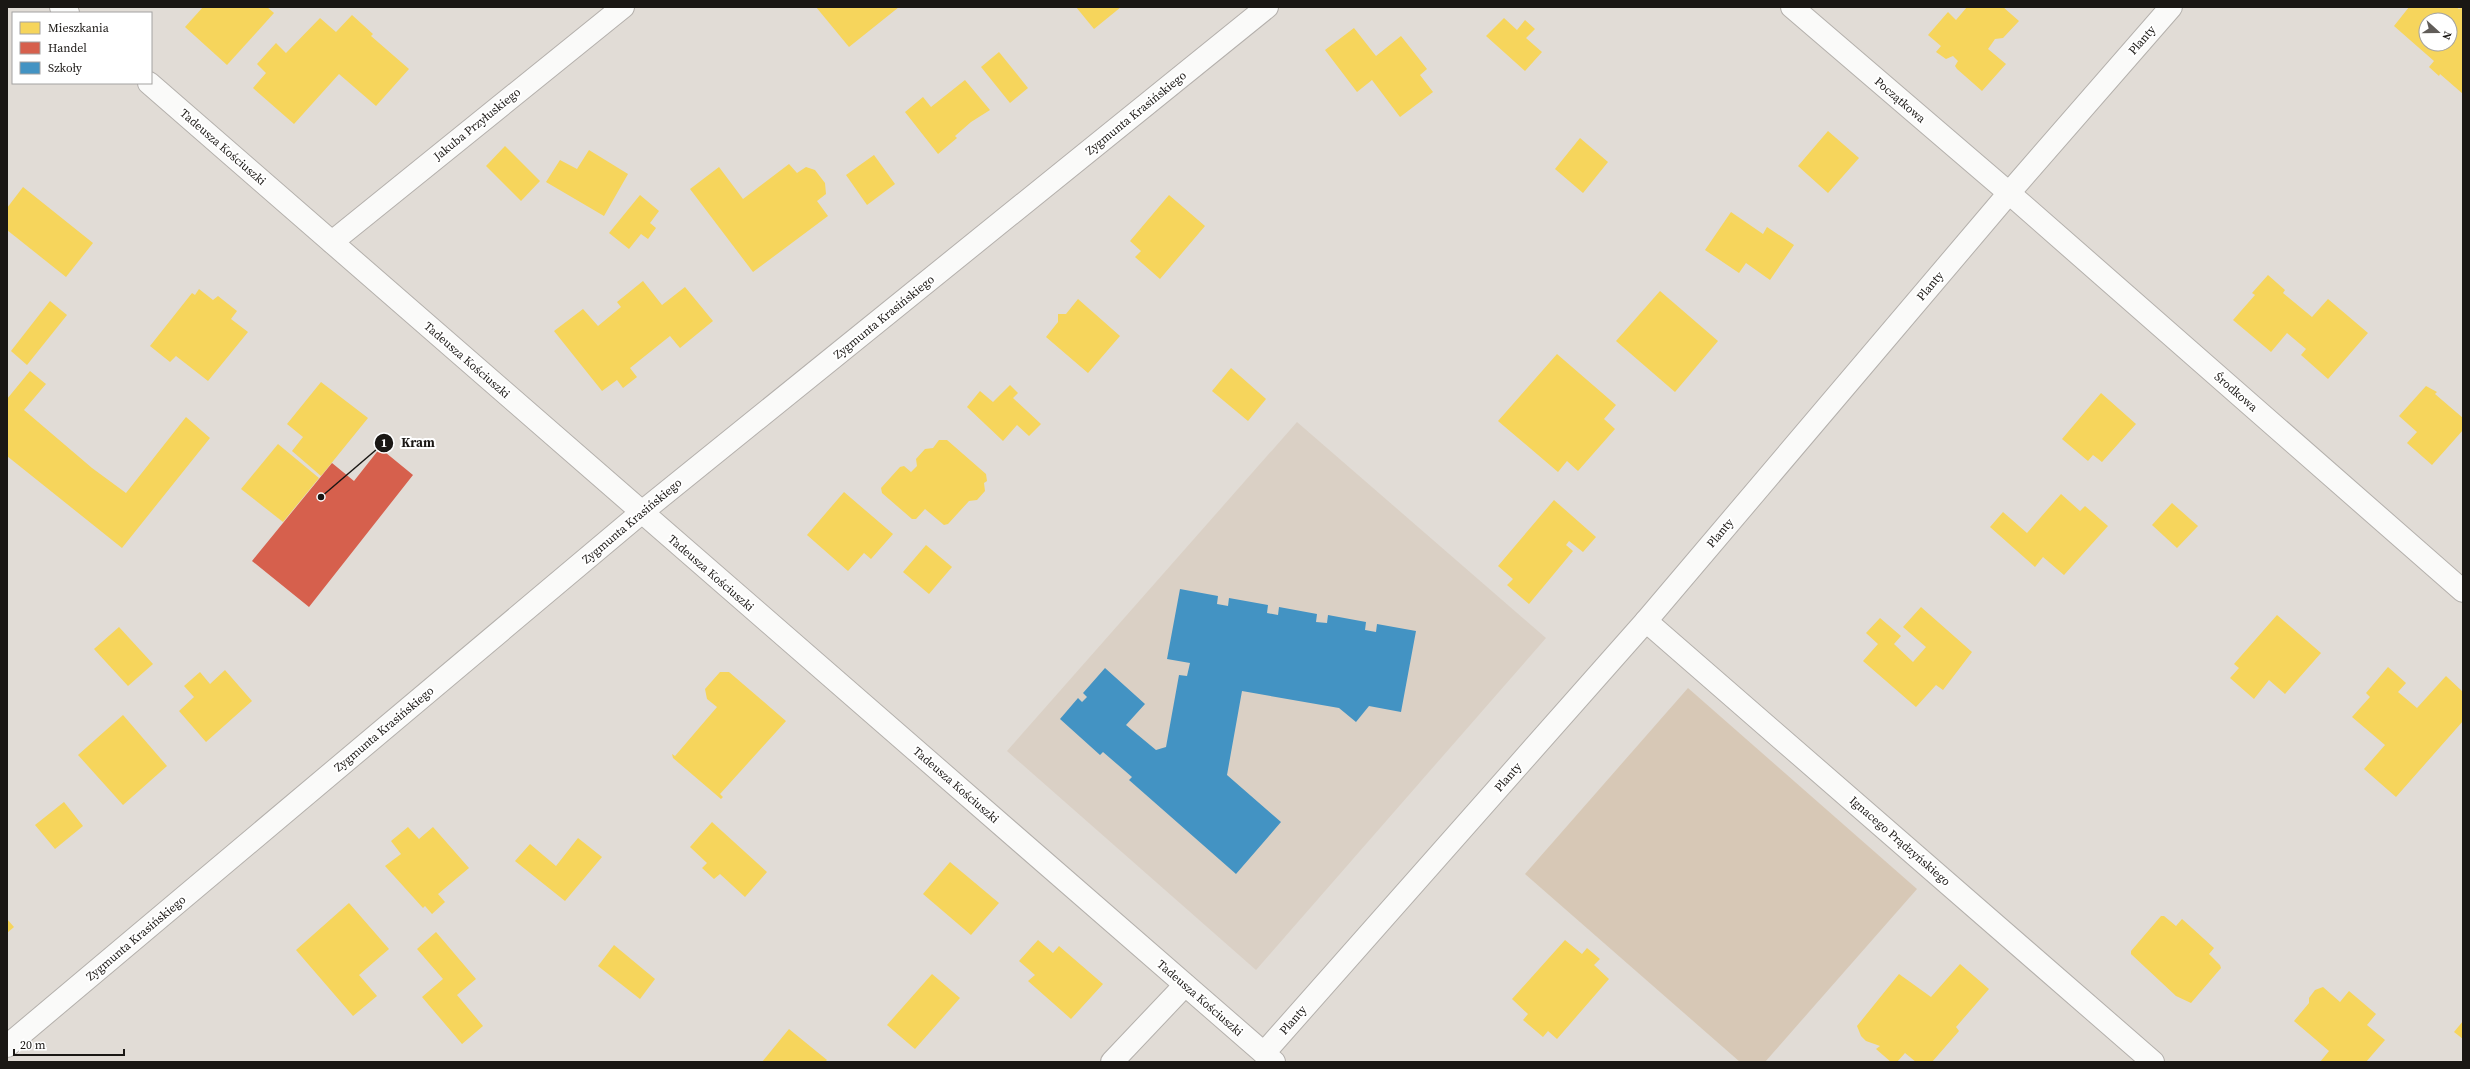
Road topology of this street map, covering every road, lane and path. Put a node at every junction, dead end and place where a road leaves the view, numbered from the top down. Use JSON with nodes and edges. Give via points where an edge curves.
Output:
{"nodes":[{"id":1,"x":623,"y":7,"type":"edge"},
{"id":2,"x":1267,"y":7,"type":"edge"},
{"id":3,"x":1792,"y":7,"type":"edge"},
{"id":4,"x":2171,"y":7,"type":"edge"},
{"id":5,"x":150,"y":84,"type":"edge"},
{"id":6,"x":2009,"y":193,"type":"junction"},
{"id":7,"x":332,"y":242,"type":"junction"},
{"id":8,"x":642,"y":512,"type":"junction"},
{"id":9,"x":2463,"y":590,"type":"edge"},
{"id":10,"x":1646,"y":621,"type":"junction"},
{"id":11,"x":1184,"y":985,"type":"junction"},
{"id":12,"x":7,"y":1046,"type":"edge"},
{"id":13,"x":1269,"y":1058,"type":"edge"},
{"id":14,"x":1112,"y":1062,"type":"edge"},
{"id":15,"x":2153,"y":1062,"type":"edge"}],
"edges":[{"from":1,"to":7,"type":"street","name":"Jakuba Przyłuskiego"},
{"from":2,"to":8,"type":"street","name":"Zygmunta Krasińskiego"},
{"from":3,"to":6,"type":"street","name":"Początkowa"},
{"from":4,"to":6,"type":"street","name":"Planty"},
{"from":5,"to":7,"type":"street","name":"Tadeusza Kościuszki"},
{"from":6,"to":9,"type":"street","name":"Środkowa"},
{"from":6,"to":10,"type":"street","name":"Planty"},
{"from":7,"to":8,"type":"street","name":"Tadeusza Kościuszki"},
{"from":8,"to":11,"type":"street","name":"Tadeusza Kościuszki"},
{"from":8,"to":12,"type":"street","name":"Zygmunta Krasińskiego"},
{"from":10,"to":13,"type":"street","name":"Planty"},
{"from":10,"to":15,"type":"street","name":"Ignacego Prądzyńskiego"},
{"from":11,"to":13,"type":"street","name":"Tadeusza Kościuszki"},
{"from":11,"to":14,"type":"street"}]}
